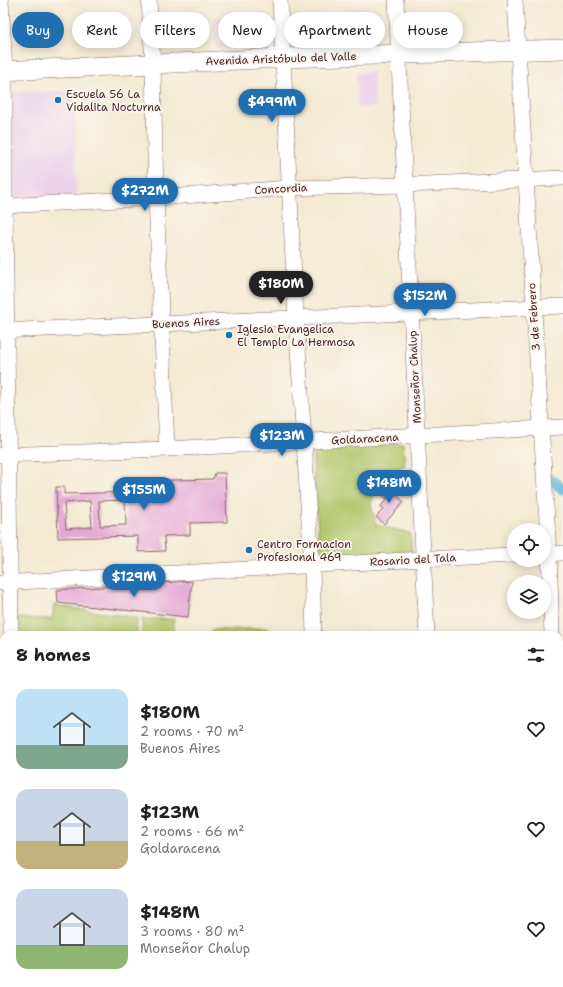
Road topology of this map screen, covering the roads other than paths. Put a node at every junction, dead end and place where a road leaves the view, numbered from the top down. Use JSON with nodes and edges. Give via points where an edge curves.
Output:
{"nodes":[{"id":1,"x":2,"y":0,"type":"edge"},
{"id":2,"x":149,"y":0,"type":"edge"},
{"id":3,"x":280,"y":0,"type":"edge"},
{"id":4,"x":396,"y":0,"type":"edge"},
{"id":5,"x":515,"y":0,"type":"edge"},
{"id":6,"x":563,"y":49,"type":"edge"},
{"id":7,"x":518,"y":51,"type":"junction"},
{"id":8,"x":399,"y":54,"type":"junction"},
{"id":9,"x":283,"y":58,"type":"junction"},
{"id":10,"x":153,"y":64,"type":"junction"},
{"id":11,"x":2,"y":71,"type":"edge"},
{"id":12,"x":563,"y":178,"type":"edge"},
{"id":13,"x":525,"y":180,"type":"junction"},
{"id":14,"x":405,"y":185,"type":"junction"},
{"id":15,"x":289,"y":188,"type":"junction"},
{"id":16,"x":156,"y":198,"type":"junction"},
{"id":17,"x":2,"y":206,"type":"edge"},
{"id":18,"x":563,"y":306,"type":"edge"},
{"id":19,"x":534,"y":307,"type":"junction"},
{"id":20,"x":412,"y":312,"type":"junction"},
{"id":21,"x":296,"y":318,"type":"junction"},
{"id":22,"x":162,"y":324,"type":"junction"},
{"id":23,"x":3,"y":331,"type":"edge"},
{"id":24,"x":563,"y":427,"type":"edge"},
{"id":25,"x":542,"y":428,"type":"junction"},
{"id":26,"x":418,"y":436,"type":"junction"},
{"id":27,"x":304,"y":442,"type":"junction"},
{"id":28,"x":167,"y":449,"type":"junction"},
{"id":29,"x":4,"y":455,"type":"edge"},
{"id":30,"x":552,"y":553,"type":"edge"},
{"id":31,"x":507,"y":555,"type":"edge"},
{"id":32,"x":424,"y":559,"type":"junction"},
{"id":33,"x":312,"y":566,"type":"junction"},
{"id":34,"x":5,"y":583,"type":"edge"},
{"id":35,"x":11,"y":631,"type":"edge"},
{"id":36,"x":314,"y":631,"type":"edge"},
{"id":37,"x":427,"y":631,"type":"edge"},
{"id":38,"x":552,"y":631,"type":"edge"}],
"edges":[{"from":1,"to":11,"type":"street"},
{"from":2,"to":10,"type":"street"},
{"from":3,"to":9,"type":"street"},
{"from":4,"to":8,"type":"street","name":"Monseñor Chalup"},
{"from":5,"to":7,"type":"street","name":"3 de Febrero"},
{"from":6,"to":7,"type":"main road","name":"Avenida Aristóbulo del Valle"},
{"from":7,"to":8,"type":"main road","name":"Avenida Aristóbulo del Valle"},
{"from":7,"to":13,"type":"street","name":"3 de Febrero"},
{"from":8,"to":9,"type":"main road","name":"Avenida Aristóbulo del Valle"},
{"from":8,"to":14,"type":"street","name":"Monseñor Chalup"},
{"from":9,"to":10,"type":"main road","name":"Avenida Aristóbulo del Valle"},
{"from":9,"to":15,"type":"street"},
{"from":10,"to":11,"type":"main road","name":"Avenida Aristóbulo del Valle"},
{"from":10,"to":16,"type":"street"},
{"from":11,"to":17,"type":"street"},
{"from":12,"to":13,"type":"street","name":"Concordia"},
{"from":13,"to":14,"type":"street","name":"Concordia"},
{"from":13,"to":19,"type":"street","name":"3 de Febrero"},
{"from":14,"to":15,"type":"street","name":"Concordia"},
{"from":14,"to":20,"type":"street","name":"Monseñor Chalup"},
{"from":15,"to":16,"type":"street","name":"Concordia"},
{"from":15,"to":21,"type":"street"},
{"from":16,"to":17,"type":"street","name":"Concordia"},
{"from":16,"to":22,"type":"street"},
{"from":17,"to":23,"type":"street"},
{"from":18,"to":19,"type":"street","name":"Buenos Aires"},
{"from":19,"to":20,"type":"street","name":"Buenos Aires"},
{"from":19,"to":25,"type":"street","name":"3 de Febrero"},
{"from":20,"to":21,"type":"street","name":"Buenos Aires"},
{"from":20,"to":26,"type":"street","name":"Monseñor Chalup"},
{"from":21,"to":22,"type":"street","name":"Buenos Aires"},
{"from":21,"to":27,"type":"street"},
{"from":22,"to":23,"type":"street","name":"Buenos Aires"},
{"from":22,"to":28,"type":"street"},
{"from":23,"to":29,"type":"street"},
{"from":24,"to":25,"type":"street","name":"Goldaracena"},
{"from":25,"to":26,"type":"street","name":"Goldaracena"},
{"from":25,"to":30,"type":"street","name":"3 de Febrero"},
{"from":26,"to":27,"type":"street","name":"Goldaracena"},
{"from":26,"to":32,"type":"street","name":"Monseñor Chalup"},
{"from":27,"to":28,"type":"street","name":"Goldaracena"},
{"from":27,"to":33,"type":"street"},
{"from":28,"to":29,"type":"street","name":"Goldaracena"},
{"from":29,"to":34,"type":"street"},
{"from":30,"to":38,"type":"street","name":"3 de Febrero"},
{"from":31,"to":32,"type":"street","name":"Rosario del Tala"},
{"from":32,"to":33,"type":"street","name":"Rosario del Tala"},
{"from":32,"to":37,"type":"street","name":"Monseñor Chalup"},
{"from":33,"to":34,"type":"street","name":"Rosario del Tala"},
{"from":33,"to":36,"type":"street"},
{"from":34,"to":35,"type":"street"}]}
